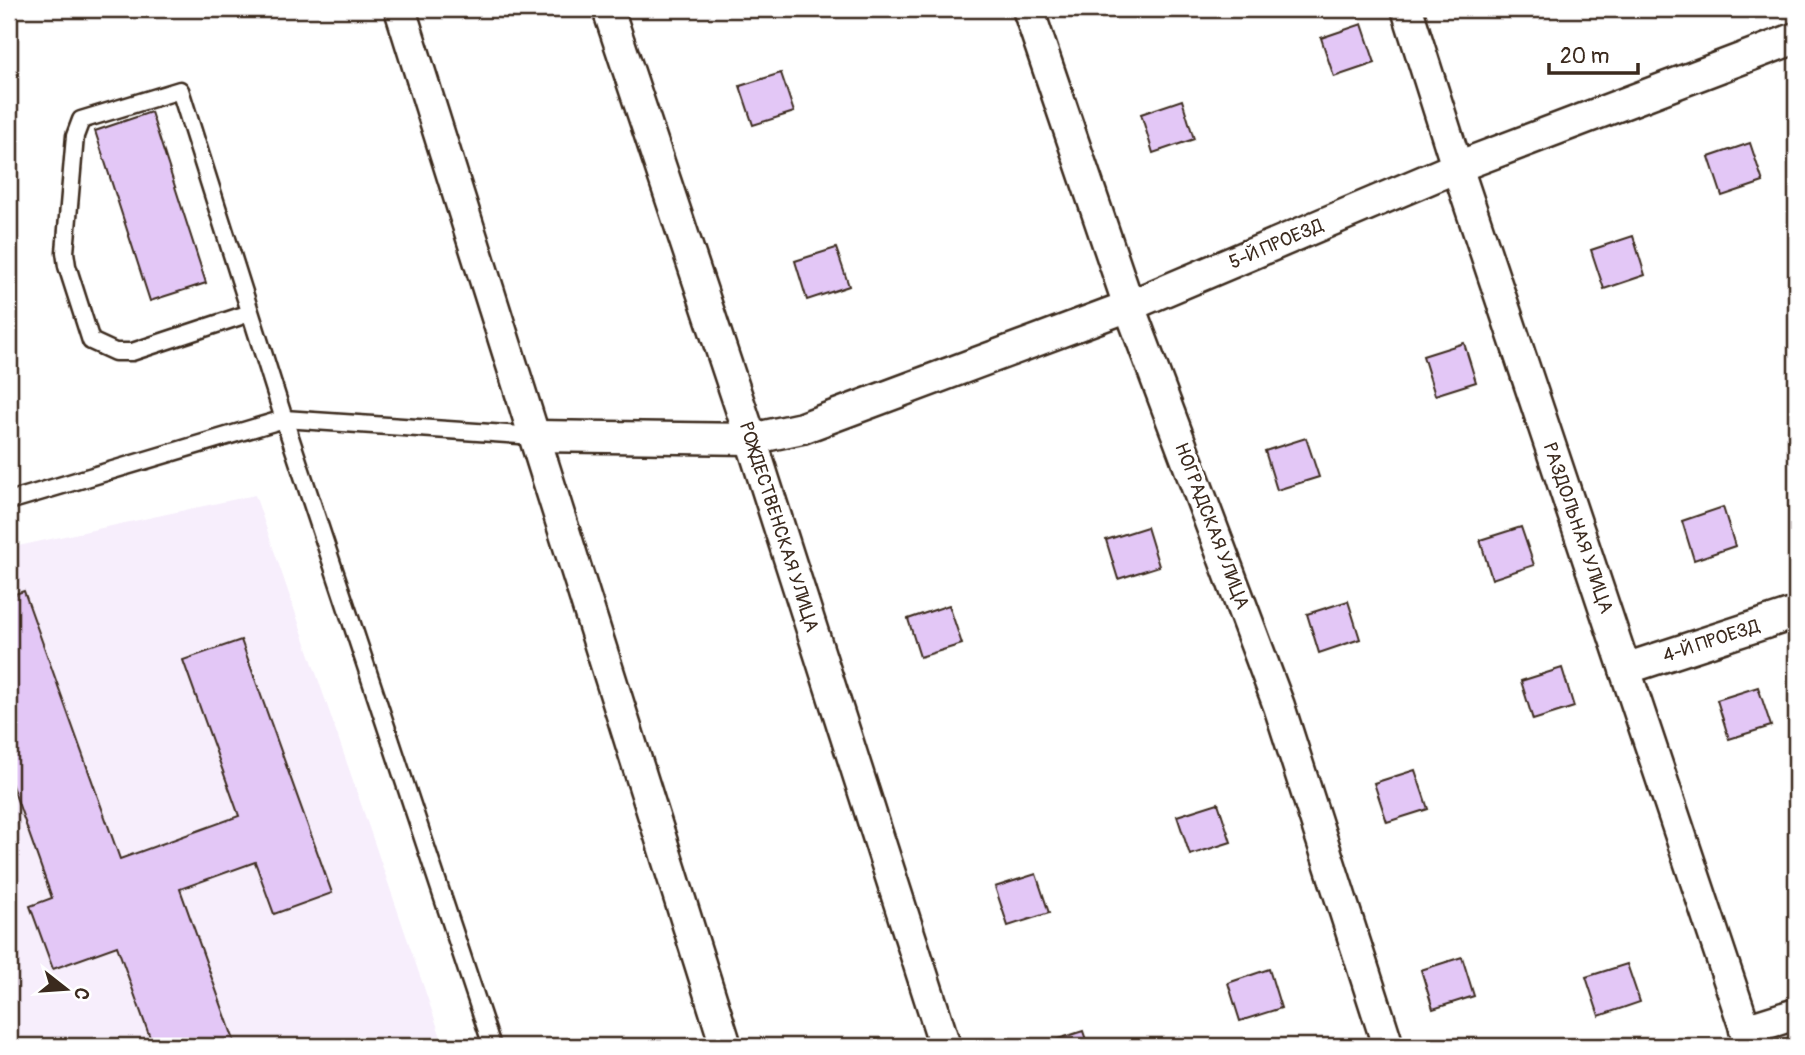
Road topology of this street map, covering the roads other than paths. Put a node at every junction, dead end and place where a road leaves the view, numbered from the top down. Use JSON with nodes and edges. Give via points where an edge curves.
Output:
{"nodes":[{"id":1,"x":400,"y":9,"type":"edge"},
{"id":2,"x":608,"y":9,"type":"edge"},
{"id":3,"x":1028,"y":9,"type":"edge"},
{"id":4,"x":1407,"y":9,"type":"edge"},
{"id":5,"x":1796,"y":37,"type":"edge"},
{"id":6,"x":1457,"y":167,"type":"junction"},
{"id":7,"x":1129,"y":306,"type":"junction"},
{"id":8,"x":250,"y":313,"type":"junction"},
{"id":9,"x":284,"y":419,"type":"junction"},
{"id":10,"x":535,"y":436,"type":"junction"},
{"id":11,"x":751,"y":439,"type":"junction"},
{"id":12,"x":9,"y":501,"type":"edge"},
{"id":13,"x":1796,"y":613,"type":"edge"},
{"id":14,"x":1625,"y":669,"type":"junction"},
{"id":15,"x":1796,"y":1014,"type":"edge"},
{"id":16,"x":1748,"y":1038,"type":"edge"},
{"id":17,"x":492,"y":1046,"type":"edge"},
{"id":18,"x":726,"y":1046,"type":"edge"},
{"id":19,"x":945,"y":1046,"type":"edge"},
{"id":20,"x":1388,"y":1046,"type":"edge"}],
"edges":[{"from":1,"to":10,"type":"street"},
{"from":2,"to":11,"type":"street","name":"РОЖДЕСТВЕНСКАЯ УЛИЦА"},
{"from":3,"to":7,"type":"street","name":"НОГРАДСКАЯ УЛИЦА"},
{"from":4,"to":6,"type":"street","name":"РАЗДОЛЬНАЯ УЛИЦА"},
{"from":5,"to":6,"type":"street","name":"5-Й ПРОЕЗД"},
{"from":6,"to":7,"type":"street","name":"5-Й ПРОЕЗД"},
{"from":6,"to":14,"type":"street","name":"РАЗДОЛЬНАЯ УЛИЦА"},
{"from":7,"to":11,"type":"street","name":"5-Й ПРОЕЗД","via":[[802,428]]},
{"from":7,"to":20,"type":"street","name":"НОГРАДСКАЯ УЛИЦА","via":[[1279,706]]},
{"from":8,"to":8,"type":"lane","via":[[180,90],[81,120],[75,136],[65,252],[91,341],[115,352],[132,352]]},
{"from":8,"to":9,"type":"lane"},
{"from":9,"to":10,"type":"lane"},
{"from":9,"to":12,"type":"lane"},
{"from":9,"to":17,"type":"lane"},
{"from":10,"to":11,"type":"street","name":"5-Й ПРОЕЗД"},
{"from":10,"to":18,"type":"street"},
{"from":11,"to":19,"type":"street","name":"РОЖДЕСТВЕНСКАЯ УЛИЦА"},
{"from":13,"to":14,"type":"street","name":"4-Й ПРОЕЗД"},
{"from":14,"to":16,"type":"street","name":"РАЗДОЛЬНАЯ УЛИЦА"},
{"from":15,"to":16,"type":"street"}]}
